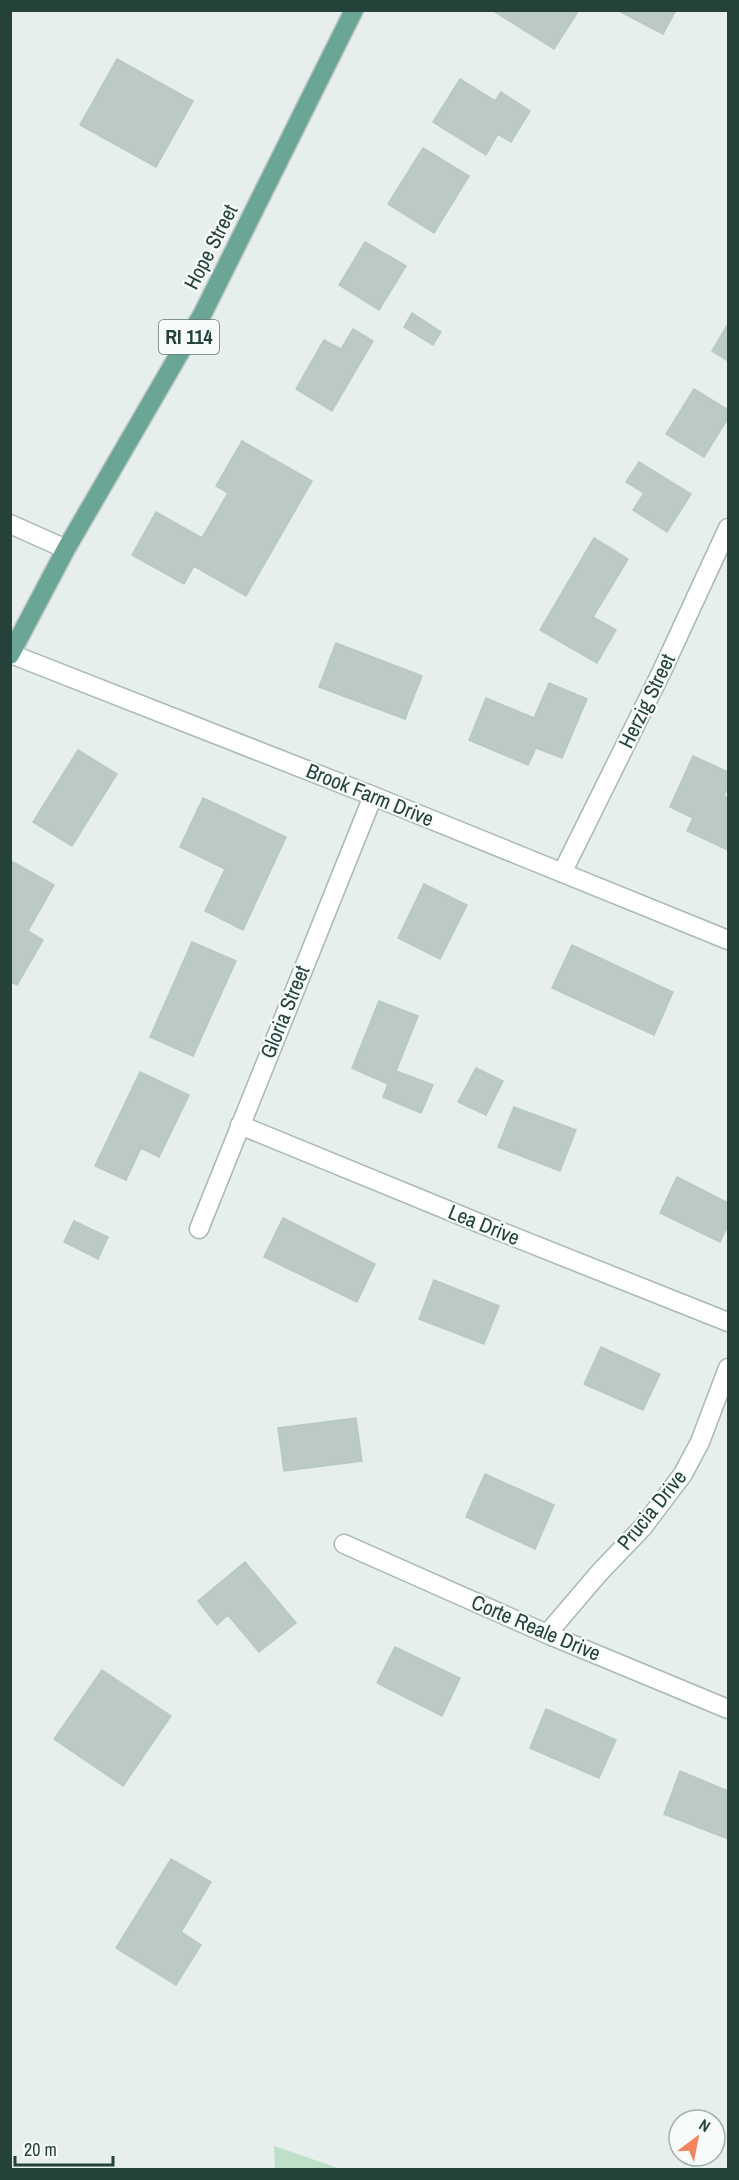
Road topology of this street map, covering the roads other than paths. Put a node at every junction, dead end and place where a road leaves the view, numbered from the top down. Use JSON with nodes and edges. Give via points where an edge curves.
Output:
{"nodes":[{"id":1,"x":354,"y":10,"type":"edge"},
{"id":2,"x":10,"y":524,"type":"edge"},
{"id":3,"x":729,"y":528,"type":"edge"},
{"id":4,"x":66,"y":549,"type":"junction"},
{"id":5,"x":11,"y":655,"type":"edge"},
{"id":6,"x":373,"y":796,"type":"junction"},
{"id":7,"x":562,"y":873,"type":"junction"},
{"id":8,"x":729,"y":940,"type":"edge"},
{"id":9,"x":240,"y":1125,"type":"junction"},
{"id":10,"x":199,"y":1229,"type":"dead end"},
{"id":11,"x":729,"y":1322,"type":"edge"},
{"id":12,"x":729,"y":1368,"type":"edge"},
{"id":13,"x":344,"y":1544,"type":"dead end"},
{"id":14,"x":547,"y":1634,"type":"junction"},
{"id":15,"x":729,"y":1708,"type":"edge"}],
"edges":[{"from":1,"to":4,"type":"main road","name":"Hope Street","number":"RI 114","via":[[203,313]]},
{"from":2,"to":4,"type":"street"},
{"from":3,"to":7,"type":"street","name":"Herzig Street"},
{"from":4,"to":5,"type":"main road","name":"Hope Street","number":"RI 114"},
{"from":5,"to":6,"type":"street","name":"Brook Farm Drive"},
{"from":6,"to":7,"type":"street","name":"Brook Farm Drive"},
{"from":6,"to":9,"type":"street","name":"Gloria Street"},
{"from":7,"to":8,"type":"street","name":"Brook Farm Drive"},
{"from":9,"to":10,"type":"street","name":"Gloria Street"},
{"from":9,"to":11,"type":"street","name":"Lea Drive"},
{"from":12,"to":14,"type":"street","name":"Prucia Drive","via":[[683,1474],[643,1527]]},
{"from":13,"to":14,"type":"street","name":"Corte Reale Drive"},
{"from":14,"to":15,"type":"street","name":"Corte Reale Drive"}]}
